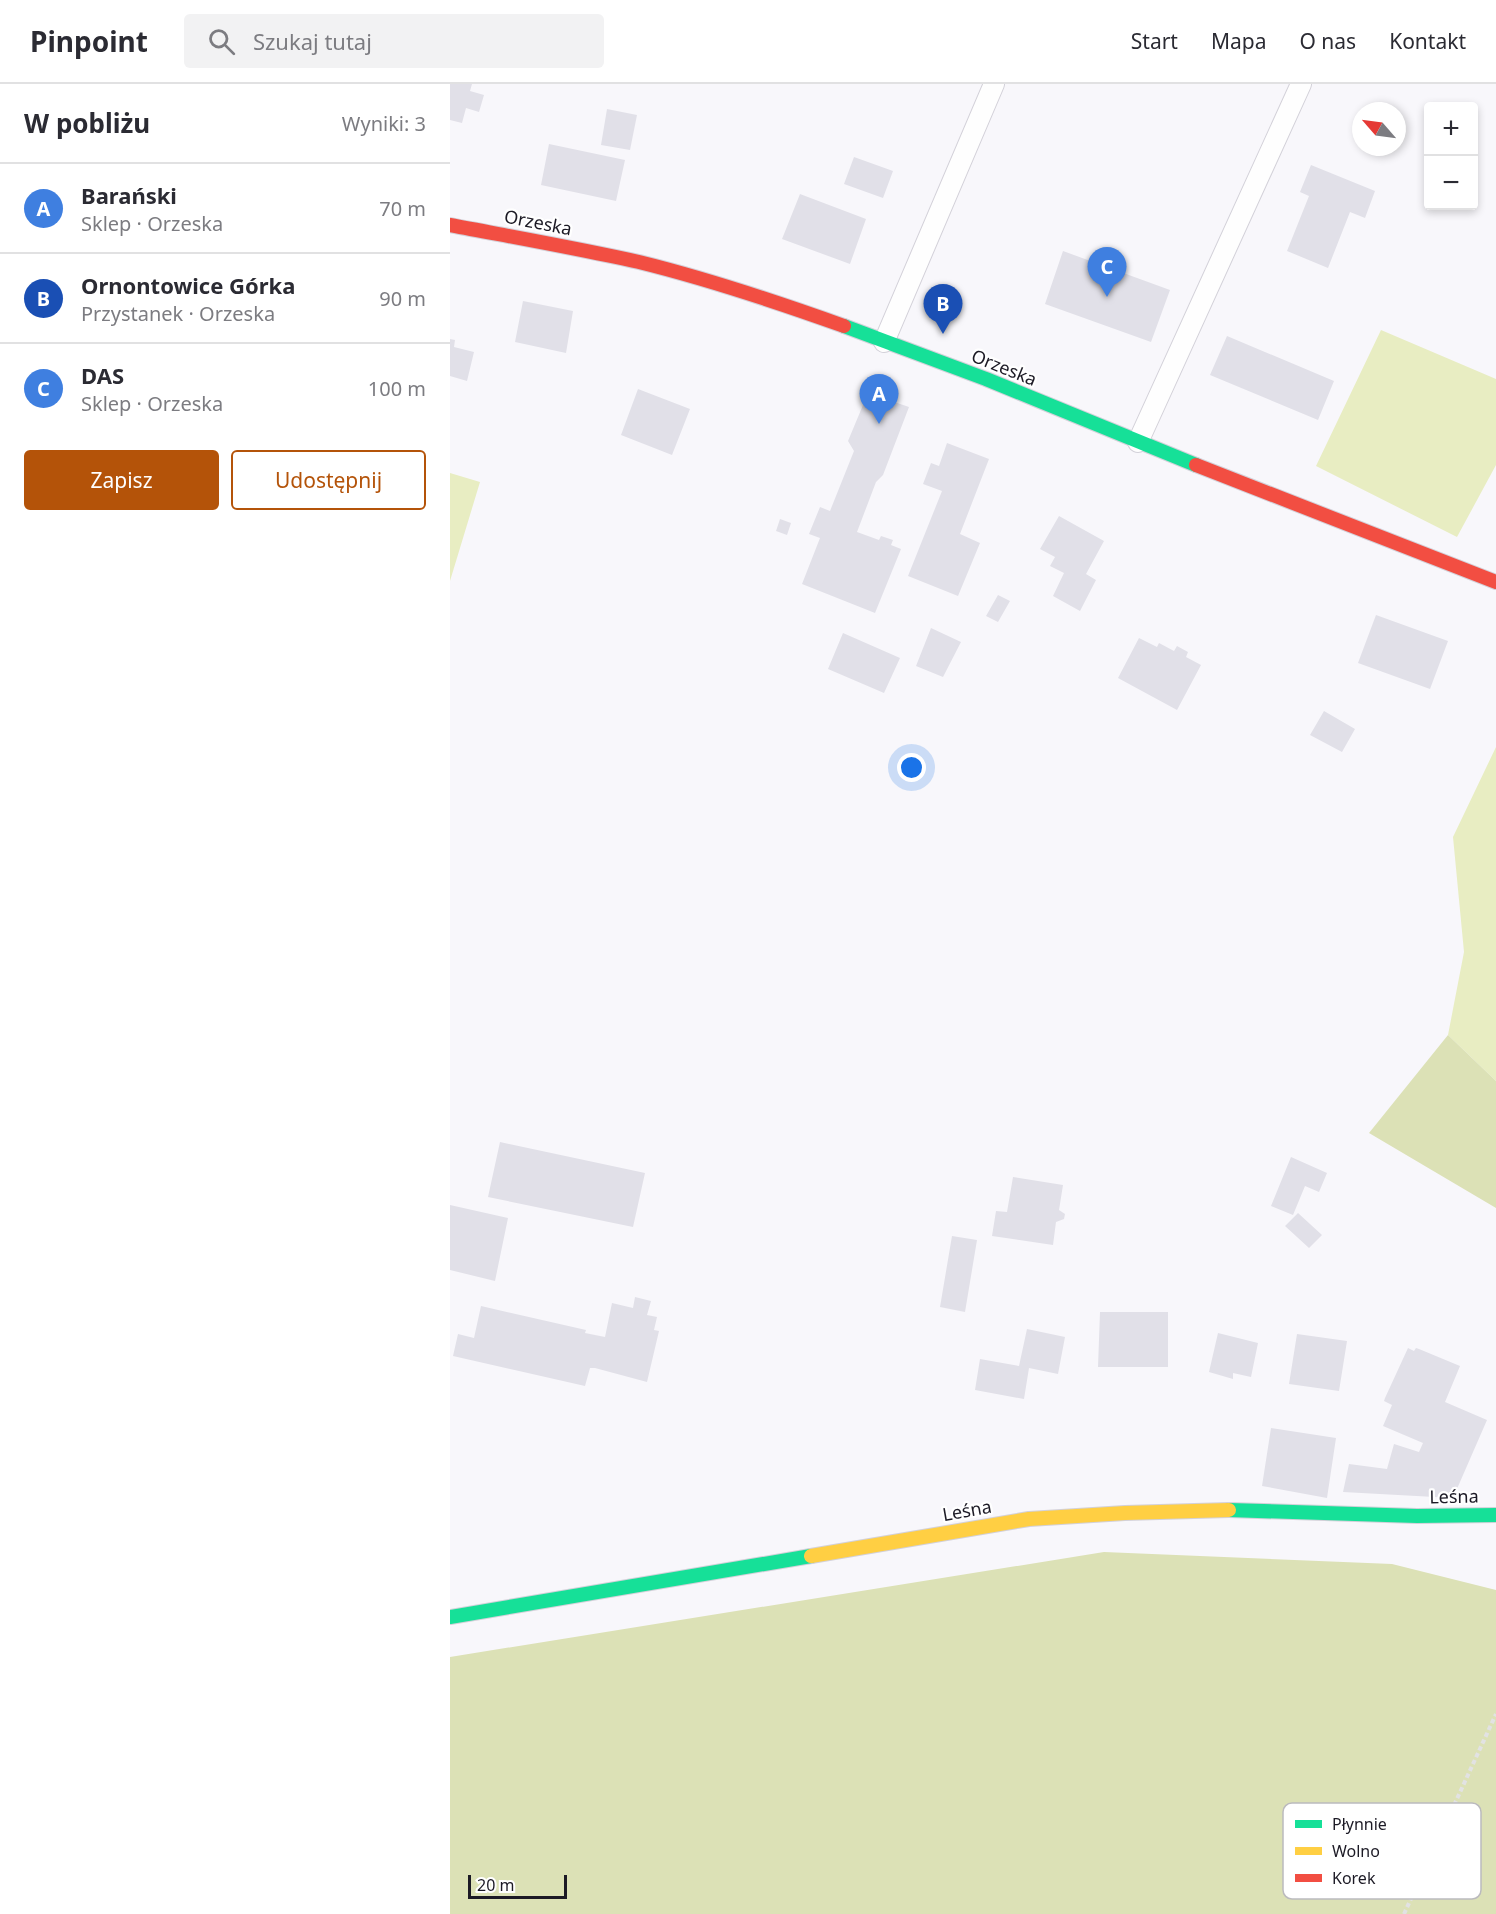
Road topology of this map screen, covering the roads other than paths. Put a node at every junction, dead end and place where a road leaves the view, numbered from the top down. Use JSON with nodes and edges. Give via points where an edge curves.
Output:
{"nodes":[{"id":1,"x":994,"y":84,"type":"edge"},
{"id":2,"x":1301,"y":84,"type":"edge"},
{"id":3,"x":450,"y":225,"type":"edge"},
{"id":4,"x":884,"y":342,"type":"junction"},
{"id":5,"x":1138,"y":441,"type":"junction"},
{"id":6,"x":1496,"y":582,"type":"edge"},
{"id":7,"x":1496,"y":1515,"type":"edge"},
{"id":8,"x":450,"y":1617,"type":"edge"}],
"edges":[{"from":1,"to":4,"type":"lane"},
{"from":2,"to":5,"type":"lane"},
{"from":3,"to":4,"type":"street","name":"Orzeska","via":[[698,278]]},
{"from":4,"to":5,"type":"street","name":"Orzeska"},
{"from":5,"to":6,"type":"street","name":"Orzeska"},
{"from":7,"to":8,"type":"street","name":"Leśna","via":[[1116,1512],[1029,1519]]}]}
